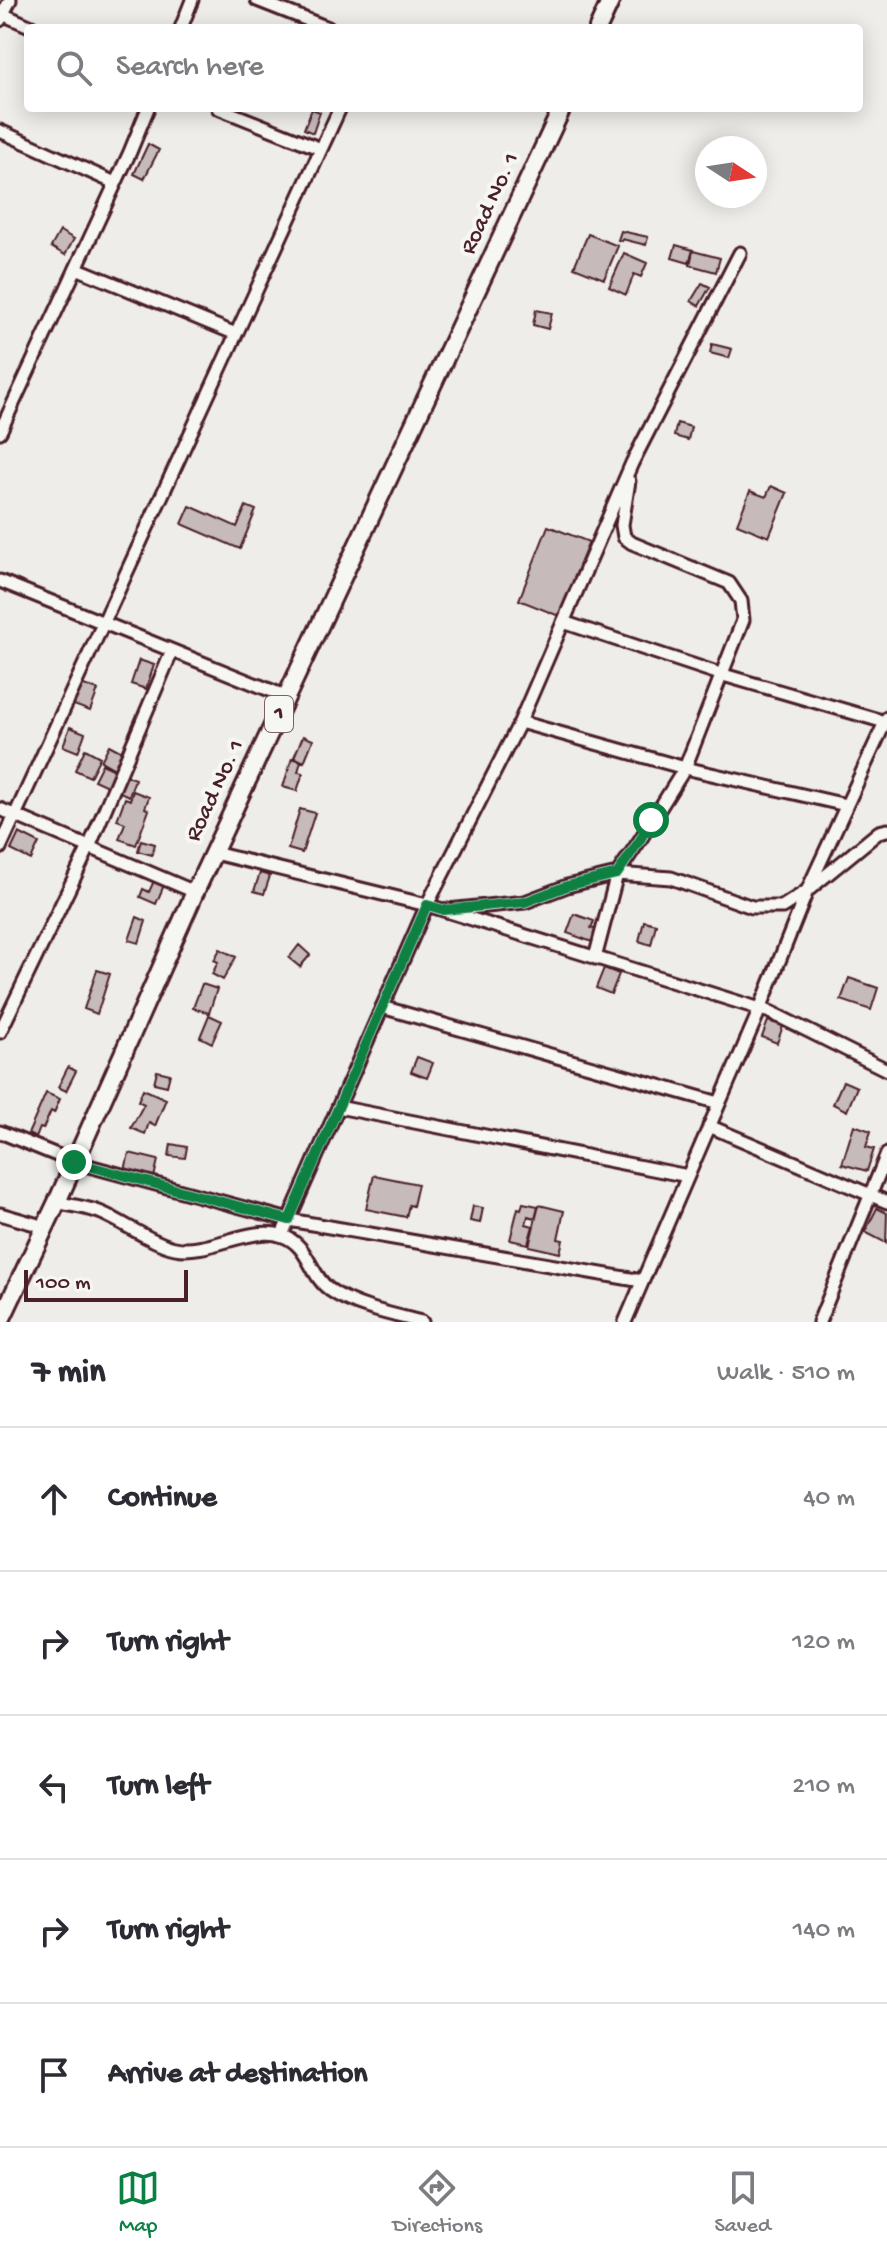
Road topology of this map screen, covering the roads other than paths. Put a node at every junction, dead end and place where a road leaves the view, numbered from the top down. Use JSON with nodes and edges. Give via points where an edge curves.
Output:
{"nodes":[{"id":1,"x":10,"y":0,"type":"edge"},
{"id":2,"x":192,"y":0,"type":"edge"},
{"id":3,"x":257,"y":0,"type":"edge"},
{"id":4,"x":611,"y":0,"type":"edge"},
{"id":5,"x":1,"y":16,"type":"edge"},
{"id":6,"x":24,"y":24,"type":"edge"},
{"id":7,"x":183,"y":24,"type":"edge"},
{"id":8,"x":318,"y":24,"type":"edge"},
{"id":9,"x":600,"y":24,"type":"edge"},
{"id":10,"x":146,"y":112,"type":"edge"},
{"id":11,"x":228,"y":112,"type":"edge"},
{"id":12,"x":338,"y":112,"type":"edge"},
{"id":13,"x":560,"y":112,"type":"edge"},
{"id":14,"x":0,"y":131,"type":"edge"},
{"id":15,"x":321,"y":149,"type":"junction"},
{"id":16,"x":115,"y":183,"type":"junction"},
{"id":17,"x":740,"y":253,"type":"dead end"},
{"id":18,"x":76,"y":268,"type":"junction"},
{"id":19,"x":236,"y":334,"type":"junction"},
{"id":20,"x":0,"y":432,"type":"edge"},
{"id":21,"x":632,"y":463,"type":"junction"},
{"id":22,"x":0,"y":581,"type":"edge"},
{"id":23,"x":103,"y":622,"type":"junction"},
{"id":24,"x":563,"y":622,"type":"junction"},
{"id":25,"x":172,"y":651,"type":"junction"},
{"id":26,"x":720,"y":674,"type":"junction"},
{"id":27,"x":287,"y":697,"type":"junction"},
{"id":28,"x":886,"y":720,"type":"edge"},
{"id":29,"x":520,"y":722,"type":"junction"},
{"id":30,"x":685,"y":768,"type":"junction"},
{"id":31,"x":846,"y":805,"type":"junction"},
{"id":32,"x":0,"y":809,"type":"edge"},
{"id":33,"x":16,"y":815,"type":"junction"},
{"id":34,"x":887,"y":830,"type":"edge"},
{"id":35,"x":89,"y":847,"type":"junction"},
{"id":36,"x":0,"y":848,"type":"edge"},
{"id":37,"x":214,"y":853,"type":"junction"},
{"id":38,"x":617,"y":874,"type":"junction"},
{"id":39,"x":807,"y":891,"type":"junction"},
{"id":40,"x":195,"y":892,"type":"junction"},
{"id":41,"x":427,"y":905,"type":"junction"},
{"id":42,"x":444,"y":910,"type":"junction"},
{"id":43,"x":595,"y":958,"type":"junction"},
{"id":44,"x":382,"y":1007,"type":"junction"},
{"id":45,"x":760,"y":1009,"type":"junction"},
{"id":46,"x":0,"y":1032,"type":"edge"},
{"id":47,"x":887,"y":1070,"type":"edge"},
{"id":48,"x":719,"y":1103,"type":"junction"},
{"id":49,"x":338,"y":1107,"type":"junction"},
{"id":50,"x":709,"y":1126,"type":"junction"},
{"id":51,"x":0,"y":1132,"type":"edge"},
{"id":52,"x":887,"y":1154,"type":"edge"},
{"id":53,"x":74,"y":1162,"type":"junction"},
{"id":54,"x":688,"y":1176,"type":"junction"},
{"id":55,"x":871,"y":1195,"type":"junction"},
{"id":56,"x":57,"y":1202,"type":"junction"},
{"id":57,"x":887,"y":1202,"type":"edge"},
{"id":58,"x":0,"y":1214,"type":"edge"},
{"id":59,"x":289,"y":1220,"type":"junction"},
{"id":60,"x":45,"y":1227,"type":"junction"},
{"id":61,"x":282,"y":1235,"type":"junction"},
{"id":62,"x":642,"y":1281,"type":"junction"},
{"id":63,"x":2,"y":1315,"type":"edge"},
{"id":64,"x":422,"y":1322,"type":"edge"},
{"id":65,"x":625,"y":1322,"type":"edge"},
{"id":66,"x":819,"y":1322,"type":"edge"}],
"edges":[{"from":1,"to":5,"type":"street"},
{"from":2,"to":7,"type":"street"},
{"from":3,"to":8,"type":"street"},
{"from":4,"to":9,"type":"highway"},
{"from":5,"to":6,"type":"street"},
{"from":10,"to":16,"type":"street"},
{"from":11,"to":15,"type":"street"},
{"from":12,"to":15,"type":"street"},
{"from":13,"to":27,"type":"highway","name":"Road No. 1","number":"1"},
{"from":14,"to":16,"type":"street"},
{"from":15,"to":19,"type":"street"},
{"from":16,"to":18,"type":"street"},
{"from":17,"to":21,"type":"street"},
{"from":18,"to":19,"type":"street"},
{"from":18,"to":20,"type":"street"},
{"from":19,"to":23,"type":"street"},
{"from":21,"to":24,"type":"street"},
{"from":21,"to":26,"type":"street","via":[[624,537],[729,583],[741,601],[743,620]]},
{"from":22,"to":23,"type":"street"},
{"from":23,"to":25,"type":"street"},
{"from":23,"to":33,"type":"street"},
{"from":24,"to":26,"type":"street"},
{"from":24,"to":29,"type":"street"},
{"from":25,"to":27,"type":"street"},
{"from":25,"to":35,"type":"street"},
{"from":26,"to":28,"type":"street"},
{"from":26,"to":30,"type":"street"},
{"from":27,"to":37,"type":"highway","name":"Road No. 1","number":"1"},
{"from":28,"to":31,"type":"street"},
{"from":29,"to":30,"type":"street"},
{"from":29,"to":41,"type":"street"},
{"from":30,"to":31,"type":"street"},
{"from":30,"to":38,"type":"street"},
{"from":31,"to":39,"type":"street"},
{"from":32,"to":33,"type":"street"},
{"from":33,"to":35,"type":"street"},
{"from":33,"to":36,"type":"street"},
{"from":34,"to":39,"type":"street"},
{"from":35,"to":40,"type":"street"},
{"from":35,"to":46,"type":"street"},
{"from":37,"to":40,"type":"highway","name":"Road No. 1","number":"1"},
{"from":37,"to":41,"type":"street"},
{"from":38,"to":39,"type":"street","via":[[671,878],[752,907],[782,907]]},
{"from":38,"to":42,"type":"street","via":[[525,902]]},
{"from":38,"to":43,"type":"street"},
{"from":39,"to":45,"type":"street"},
{"from":40,"to":53,"type":"highway","name":"Road No. 1","number":"1"},
{"from":41,"to":42,"type":"street"},
{"from":41,"to":44,"type":"street"},
{"from":42,"to":43,"type":"street"},
{"from":43,"to":45,"type":"street"},
{"from":44,"to":48,"type":"street"},
{"from":44,"to":49,"type":"street"},
{"from":45,"to":47,"type":"street"},
{"from":45,"to":48,"type":"street"},
{"from":48,"to":50,"type":"street"},
{"from":49,"to":54,"type":"street"},
{"from":49,"to":59,"type":"street"},
{"from":50,"to":54,"type":"street"},
{"from":50,"to":55,"type":"street"},
{"from":51,"to":53,"type":"street"},
{"from":52,"to":55,"type":"street"},
{"from":53,"to":56,"type":"highway","name":"Road No. 1","number":"1"},
{"from":53,"to":59,"type":"street"},
{"from":54,"to":62,"type":"street"},
{"from":55,"to":57,"type":"street"},
{"from":55,"to":66,"type":"street"},
{"from":56,"to":60,"type":"highway","name":"Road No. 1","number":"1"},
{"from":56,"to":61,"type":"street","via":[[101,1212],[176,1249],[268,1232]]},
{"from":58,"to":60,"type":"street"},
{"from":59,"to":61,"type":"street"},
{"from":59,"to":62,"type":"street"},
{"from":60,"to":63,"type":"highway","name":"Road No. 1","number":"1"},
{"from":61,"to":64,"type":"street","via":[[306,1255],[330,1291],[370,1309]]},
{"from":62,"to":65,"type":"street"}]}
